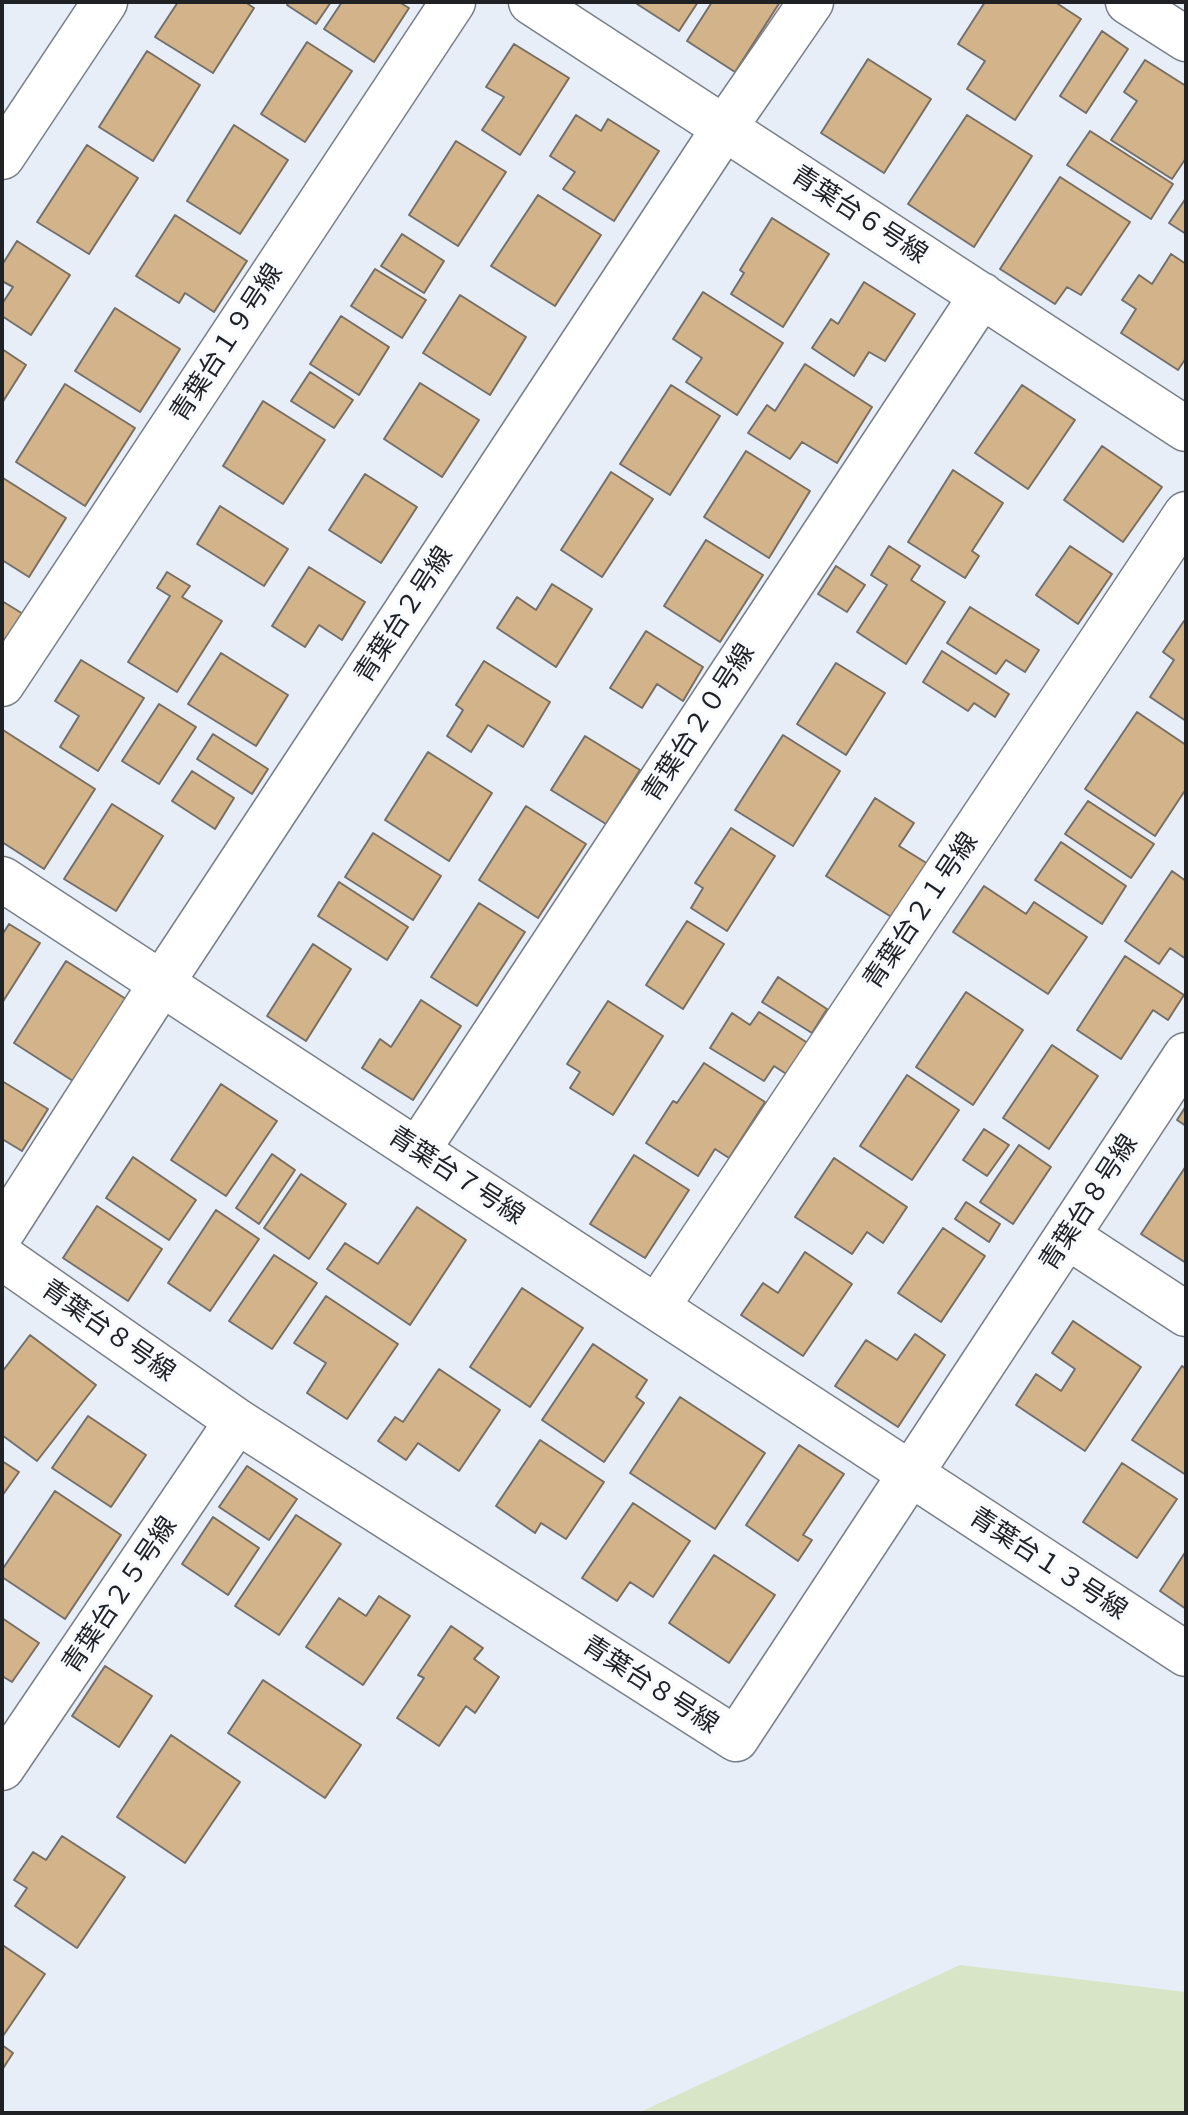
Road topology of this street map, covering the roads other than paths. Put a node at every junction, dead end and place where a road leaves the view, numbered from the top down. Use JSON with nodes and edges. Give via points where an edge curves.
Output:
{"nodes":[{"id":1,"x":105,"y":2,"type":"edge"},
{"id":2,"x":453,"y":2,"type":"edge"},
{"id":3,"x":531,"y":2,"type":"edge"},
{"id":4,"x":811,"y":2,"type":"edge"},
{"id":5,"x":1128,"y":2,"type":"edge"},
{"id":6,"x":1186,"y":39,"type":"edge"},
{"id":7,"x":725,"y":127,"type":"junction"},
{"id":8,"x":2,"y":157,"type":"edge"},
{"id":9,"x":982,"y":295,"type":"junction"},
{"id":10,"x":1186,"y":429,"type":"edge"},
{"id":11,"x":1186,"y":514,"type":"edge"},
{"id":12,"x":2,"y":684,"type":"edge"},
{"id":13,"x":2,"y":879,"type":"edge"},
{"id":14,"x":161,"y":984,"type":"junction"},
{"id":15,"x":1186,"y":1055,"type":"edge"},
{"id":16,"x":417,"y":1151,"type":"junction"},
{"id":17,"x":2,"y":1232,"type":"edge"},
{"id":18,"x":1067,"y":1236,"type":"junction"},
{"id":19,"x":2,"y":1257,"type":"edge"},
{"id":20,"x":657,"y":1307,"type":"junction"},
{"id":21,"x":1186,"y":1314,"type":"edge"},
{"id":22,"x":237,"y":1421,"type":"junction"},
{"id":23,"x":911,"y":1473,"type":"junction"},
{"id":24,"x":1186,"y":1654,"type":"edge"},
{"id":25,"x":2,"y":1768,"type":"edge"}],
"edges":[{"from":1,"to":8,"type":"street"},
{"from":2,"to":12,"type":"street","name":"青葉台１９号線"},
{"from":3,"to":7,"type":"street","name":"青葉台６号線"},
{"from":4,"to":7,"type":"street","name":"青葉台２号線"},
{"from":5,"to":6,"type":"street"},
{"from":7,"to":9,"type":"street","name":"青葉台６号線"},
{"from":7,"to":14,"type":"street","name":"青葉台２号線"},
{"from":9,"to":10,"type":"street","name":"青葉台６号線"},
{"from":9,"to":16,"type":"street","name":"青葉台２０号線"},
{"from":11,"to":20,"type":"street","name":"青葉台２１号線"},
{"from":13,"to":14,"type":"street","name":"青葉台７号線"},
{"from":14,"to":16,"type":"street","name":"青葉台７号線"},
{"from":14,"to":17,"type":"street","name":"青葉台２号線"},
{"from":15,"to":18,"type":"street","name":"青葉台８号線"},
{"from":16,"to":20,"type":"street","name":"青葉台７号線"},
{"from":18,"to":21,"type":"street"},
{"from":18,"to":23,"type":"street","name":"青葉台８号線"},
{"from":19,"to":22,"type":"street","name":"青葉台８号線"},
{"from":20,"to":23,"type":"street","name":"青葉台７号線"},
{"from":22,"to":23,"type":"street","name":"青葉台８号線","via":[[736,1739]]},
{"from":22,"to":25,"type":"street","name":"青葉台２５号線"},
{"from":23,"to":24,"type":"street","name":"青葉台１３号線"}]}
